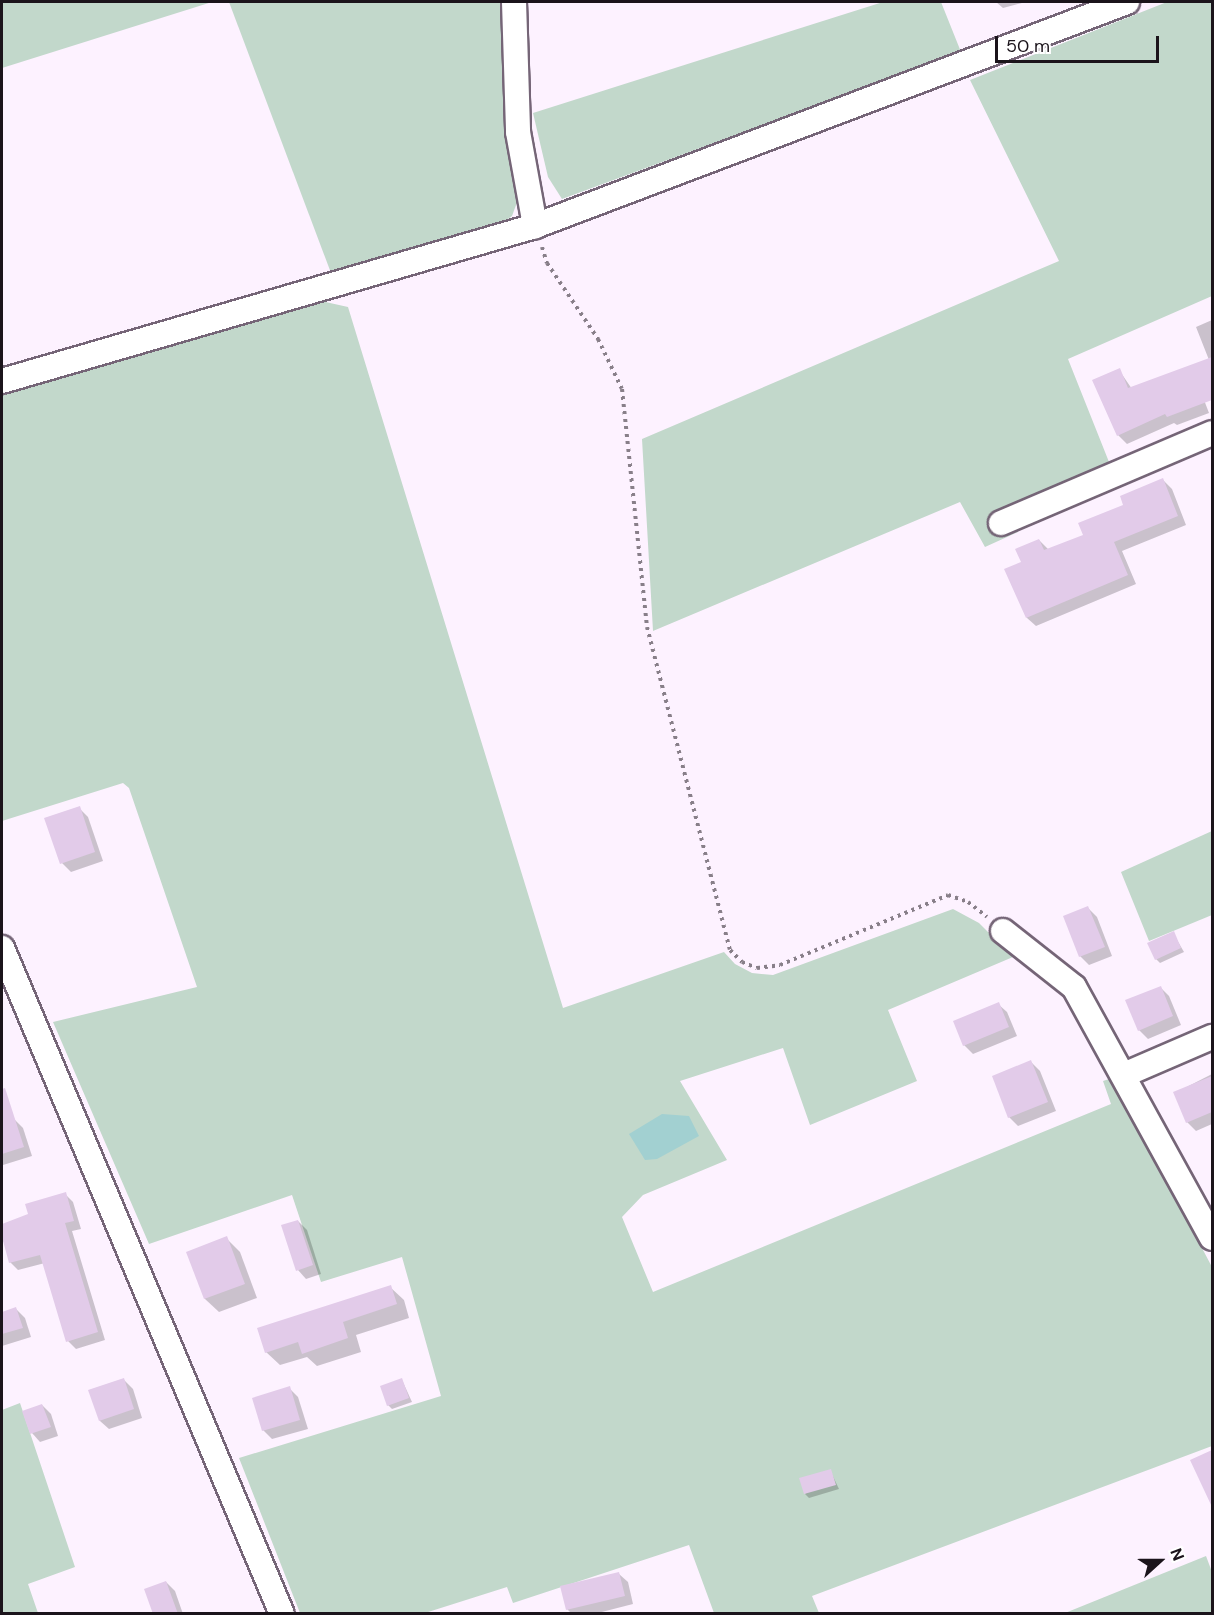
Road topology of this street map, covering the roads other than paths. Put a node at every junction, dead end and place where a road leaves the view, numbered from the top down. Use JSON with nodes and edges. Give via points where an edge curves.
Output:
{"nodes":[{"id":1,"x":514,"y":2,"type":"edge"},
{"id":2,"x":1127,"y":2,"type":"edge"},
{"id":3,"x":535,"y":226,"type":"junction"},
{"id":4,"x":2,"y":381,"type":"edge"},
{"id":5,"x":1212,"y":433,"type":"edge"},
{"id":6,"x":1001,"y":524,"type":"dead end"},
{"id":7,"x":1003,"y":932,"type":"road end"},
{"id":8,"x":2,"y":948,"type":"edge"},
{"id":9,"x":1212,"y":1037,"type":"edge"},
{"id":10,"x":1126,"y":1074,"type":"junction"},
{"id":11,"x":1212,"y":1238,"type":"edge"},
{"id":12,"x":282,"y":1614,"type":"edge"}],
"edges":[{"from":1,"to":3,"type":"street","via":[[518,132]]},
{"from":2,"to":3,"type":"street"},
{"from":3,"to":4,"type":"street"},
{"from":5,"to":6,"type":"street"},
{"from":7,"to":10,"type":"street","via":[[1074,987]]},
{"from":8,"to":12,"type":"street"},
{"from":9,"to":10,"type":"street"},
{"from":10,"to":11,"type":"street"}]}
